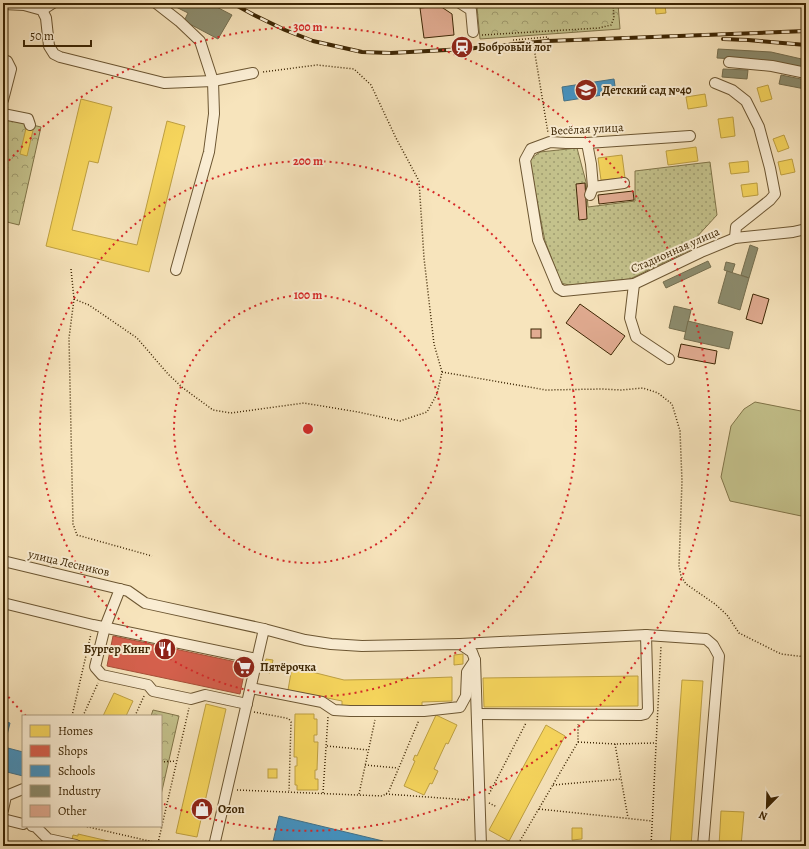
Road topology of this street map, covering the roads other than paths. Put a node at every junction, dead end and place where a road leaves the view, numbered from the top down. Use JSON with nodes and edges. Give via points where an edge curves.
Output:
{"nodes":[{"id":1,"x":53,"y":3,"type":"edge"},
{"id":2,"x":156,"y":3,"type":"edge"},
{"id":3,"x":460,"y":3,"type":"edge"},
{"id":4,"x":3,"y":4,"type":"edge"},
{"id":5,"x":42,"y":10,"type":"junction"},
{"id":6,"x":473,"y":32,"type":"road end"},
{"id":7,"x":3,"y":60,"type":"edge"},
{"id":8,"x":729,"y":62,"type":"dead end"},
{"id":9,"x":806,"y":73,"type":"edge"},
{"id":10,"x":253,"y":74,"type":"road end"},
{"id":11,"x":213,"y":81,"type":"junction"},
{"id":12,"x":715,"y":84,"type":"dead end"},
{"id":13,"x":3,"y":100,"type":"edge"},
{"id":14,"x":3,"y":114,"type":"edge"},
{"id":15,"x":30,"y":125,"type":"dead end"},
{"id":16,"x":690,"y":136,"type":"dead end"},
{"id":17,"x":587,"y":143,"type":"junction"},
{"id":18,"x":624,"y":183,"type":"dead end"},
{"id":19,"x":806,"y":228,"type":"edge"},
{"id":20,"x":735,"y":238,"type":"junction"},
{"id":21,"x":538,"y":240,"type":"joint"},
{"id":22,"x":176,"y":270,"type":"dead end"},
{"id":23,"x":634,"y":284,"type":"junction"},
{"id":24,"x":669,"y":359,"type":"dead end"},
{"id":25,"x":3,"y":561,"type":"edge"},
{"id":26,"x":124,"y":590,"type":"junction"},
{"id":27,"x":3,"y":603,"type":"edge"},
{"id":28,"x":105,"y":627,"type":"junction"},
{"id":29,"x":264,"y":629,"type":"junction"},
{"id":30,"x":646,"y":635,"type":"junction"},
{"id":31,"x":460,"y":644,"type":"junction"},
{"id":32,"x":257,"y":659,"type":"junction"},
{"id":33,"x":475,"y":660,"type":"junction"},
{"id":34,"x":251,"y":688,"type":"junction"},
{"id":35,"x":247,"y":707,"type":"junction"},
{"id":36,"x":477,"y":714,"type":"junction"},
{"id":37,"x":22,"y":789,"type":"edge"},
{"id":38,"x":3,"y":810,"type":"edge"},
{"id":39,"x":3,"y":819,"type":"edge"},
{"id":40,"x":22,"y":824,"type":"edge"},
{"id":41,"x":35,"y":827,"type":"edge"},
{"id":42,"x":47,"y":842,"type":"edge"},
{"id":43,"x":59,"y":844,"type":"edge"},
{"id":44,"x":76,"y":845,"type":"edge"},
{"id":45,"x":214,"y":846,"type":"edge"},
{"id":46,"x":481,"y":846,"type":"edge"},
{"id":47,"x":703,"y":846,"type":"edge"}],
"edges":[{"from":1,"to":5,"type":"street"},
{"from":2,"to":11,"type":"street","via":[[200,41]]},
{"from":3,"to":6,"type":"street","via":[[471,10]]},
{"from":4,"to":5,"type":"street","via":[[24,5]]},
{"from":5,"to":11,"type":"street","via":[[46,18],[49,46],[60,58],[164,83]]},
{"from":7,"to":13,"type":"street","via":[[7,61],[11,69]]},
{"from":8,"to":9,"type":"street","via":[[772,66]]},
{"from":10,"to":11,"type":"street"},
{"from":11,"to":22,"type":"street","via":[[214,114],[209,152]]},
{"from":12,"to":20,"type":"street","via":[[732,90],[746,101],[759,127],[775,194],[736,227]]},
{"from":14,"to":15,"type":"street","via":[[28,120]]},
{"from":16,"to":17,"type":"street","name":"Весёлая улица"},
{"from":17,"to":18,"type":"street","via":[[592,164],[591,191]]},
{"from":17,"to":21,"type":"street","name":"Весёлая улица","via":[[550,142],[531,149],[525,160]]},
{"from":19,"to":20,"type":"street","name":"Стадионная улица","via":[[793,232]]},
{"from":20,"to":23,"type":"street","name":"Стадионная улица"},
{"from":21,"to":23,"type":"street","name":"Стадионная улица","via":[[558,288],[563,291]]},
{"from":23,"to":24,"type":"street","via":[[630,318],[636,337]]},
{"from":25,"to":26,"type":"street","name":"улица Лесников"},
{"from":26,"to":28,"type":"street"},
{"from":26,"to":29,"type":"street","via":[[145,603]]},
{"from":27,"to":28,"type":"street"},
{"from":28,"to":32,"type":"street"},
{"from":28,"to":35,"type":"street","via":[[95,667],[102,675],[148,686],[154,691],[191,699],[205,695]]},
{"from":29,"to":31,"type":"street","via":[[330,644]]},
{"from":29,"to":32,"type":"street"},
{"from":30,"to":31,"type":"street"},
{"from":30,"to":36,"type":"street","via":[[648,710],[645,714]]},
{"from":30,"to":47,"type":"street","via":[[706,639],[719,656]]},
{"from":31,"to":33,"type":"street","via":[[472,652]]},
{"from":32,"to":34,"type":"street"},
{"from":33,"to":34,"type":"street","via":[[467,672],[466,696],[460,707],[424,711],[334,710],[322,702]]},
{"from":33,"to":36,"type":"street"},
{"from":34,"to":35,"type":"street"},
{"from":35,"to":45,"type":"street"},
{"from":36,"to":46,"type":"street"},
{"from":37,"to":38,"type":"street","via":[[6,796]]},
{"from":39,"to":40,"type":"street"},
{"from":41,"to":42,"type":"street"},
{"from":42,"to":43,"type":"street"},
{"from":43,"to":44,"type":"street"}]}
